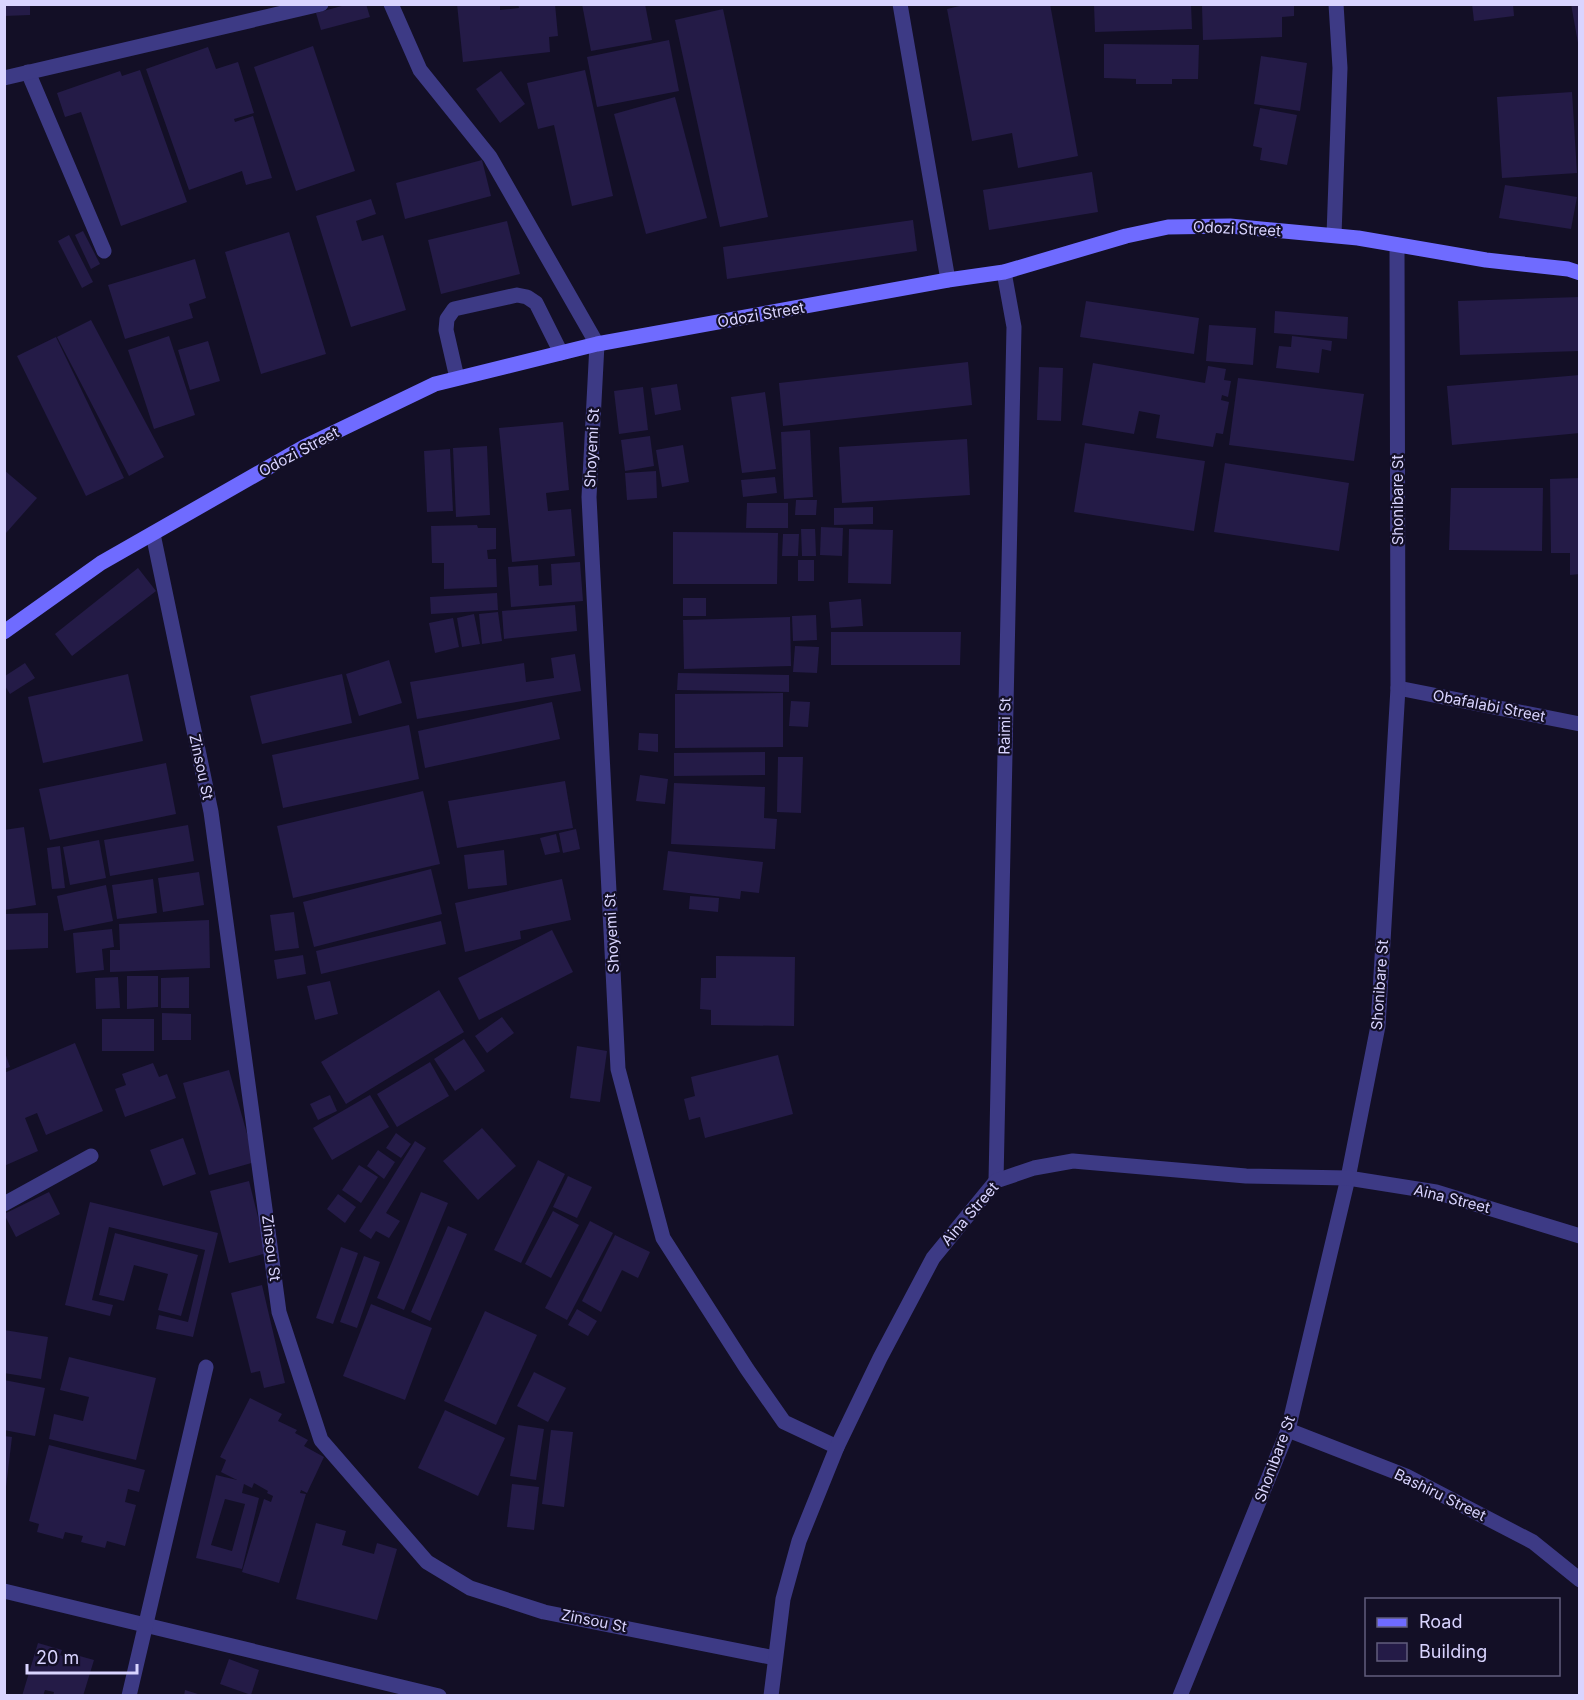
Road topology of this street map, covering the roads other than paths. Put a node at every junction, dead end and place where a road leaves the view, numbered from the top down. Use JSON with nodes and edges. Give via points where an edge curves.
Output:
{"nodes":[{"id":1,"x":321,"y":4,"type":"edge"},
{"id":2,"x":392,"y":4,"type":"edge"},
{"id":3,"x":900,"y":4,"type":"edge"},
{"id":4,"x":1336,"y":4,"type":"edge"},
{"id":5,"x":28,"y":72,"type":"junction"},
{"id":6,"x":4,"y":78,"type":"edge"},
{"id":7,"x":1334,"y":236,"type":"junction"},
{"id":8,"x":1397,"y":245,"type":"junction"},
{"id":9,"x":104,"y":251,"type":"dead end"},
{"id":10,"x":1004,"y":272,"type":"junction"},
{"id":11,"x":1580,"y":273,"type":"edge"},
{"id":12,"x":948,"y":280,"type":"junction"},
{"id":13,"x":597,"y":344,"type":"junction"},
{"id":14,"x":561,"y":353,"type":"junction"},
{"id":15,"x":457,"y":378,"type":"junction"},
{"id":16,"x":153,"y":534,"type":"junction"},
{"id":17,"x":4,"y":632,"type":"edge"},
{"id":18,"x":1398,"y":688,"type":"junction"},
{"id":19,"x":1580,"y":724,"type":"edge"},
{"id":20,"x":91,"y":1156,"type":"dead end"},
{"id":21,"x":1348,"y":1178,"type":"junction"},
{"id":22,"x":996,"y":1181,"type":"junction"},
{"id":23,"x":4,"y":1204,"type":"edge"},
{"id":24,"x":1580,"y":1236,"type":"edge"},
{"id":25,"x":206,"y":1368,"type":"dead end"},
{"id":26,"x":1288,"y":1430,"type":"junction"},
{"id":27,"x":837,"y":1447,"type":"junction"},
{"id":28,"x":1580,"y":1580,"type":"edge"},
{"id":29,"x":4,"y":1591,"type":"edge"},
{"id":30,"x":147,"y":1625,"type":"junction"},
{"id":31,"x":775,"y":1658,"type":"junction"},
{"id":32,"x":129,"y":1695,"type":"edge"},
{"id":33,"x":439,"y":1695,"type":"edge"},
{"id":34,"x":771,"y":1695,"type":"edge"},
{"id":35,"x":1180,"y":1695,"type":"edge"}],
"edges":[{"from":1,"to":5,"type":"street"},
{"from":2,"to":13,"type":"street","via":[[420,70],[490,157]]},
{"from":3,"to":12,"type":"street"},
{"from":4,"to":7,"type":"street","via":[[1340,68]]},
{"from":5,"to":6,"type":"street"},
{"from":5,"to":9,"type":"street"},
{"from":7,"to":8,"type":"main road","name":"Odozi Street"},
{"from":7,"to":10,"type":"main road","name":"Odozi Street","via":[[1230,226],[1168,227]]},
{"from":8,"to":11,"type":"main road","name":"Odozi Street"},
{"from":8,"to":18,"type":"street","name":"Shonibare St"},
{"from":10,"to":12,"type":"main road","name":"Odozi Street"},
{"from":10,"to":22,"type":"street","name":"Raimi St","via":[[1014,327]]},
{"from":12,"to":13,"type":"main road","name":"Odozi Street"},
{"from":13,"to":14,"type":"main road","name":"Odozi Street"},
{"from":13,"to":27,"type":"street","name":"Shoyemi St","via":[[590,497],[618,1069],[663,1238],[784,1422]]},
{"from":14,"to":15,"type":"main road","name":"Odozi Street"},
{"from":14,"to":15,"type":"street","via":[[536,303],[527,297],[517,295],[454,309],[446,330]]},
{"from":15,"to":16,"type":"main road","name":"Odozi Street","via":[[435,384],[304,447]]},
{"from":16,"to":17,"type":"main road","name":"Odozi Street","via":[[101,562]]},
{"from":16,"to":31,"type":"street","name":"Zinsou St","via":[[211,812],[279,1312],[321,1440],[427,1563],[470,1588],[544,1612]]},
{"from":18,"to":19,"type":"street","name":"Obafalabi Street"},
{"from":18,"to":21,"type":"street","name":"Shonibare St","via":[[1378,1026]]},
{"from":20,"to":23,"type":"street"},
{"from":21,"to":22,"type":"street","name":"Aina Street","via":[[1246,1176],[1073,1161],[1034,1168]]},
{"from":21,"to":24,"type":"street","name":"Aina Street","via":[[1436,1192]]},
{"from":21,"to":26,"type":"street","name":"Shonibare St"},
{"from":22,"to":27,"type":"street","name":"Aina Street","via":[[933,1258]]},
{"from":25,"to":30,"type":"street"},
{"from":26,"to":28,"type":"street","name":"Bashiru Street","via":[[1406,1476],[1533,1542]]},
{"from":26,"to":35,"type":"street","name":"Shonibare St"},
{"from":27,"to":31,"type":"street","name":"Aina Street","via":[[799,1541],[783,1599]]},
{"from":29,"to":30,"type":"street"},
{"from":30,"to":32,"type":"street"},
{"from":30,"to":33,"type":"street"},
{"from":31,"to":34,"type":"street","name":"Aina Street"}]}
